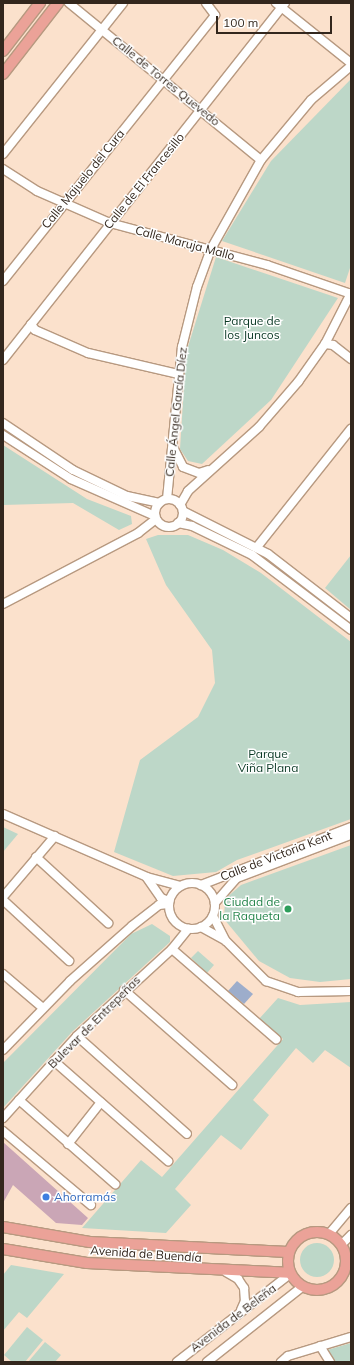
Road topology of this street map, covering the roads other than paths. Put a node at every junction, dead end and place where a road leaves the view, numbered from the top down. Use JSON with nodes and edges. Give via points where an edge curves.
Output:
{"nodes":[{"id":1,"x":40,"y":3,"type":"edge"},
{"id":2,"x":58,"y":3,"type":"edge"},
{"id":3,"x":69,"y":3,"type":"edge"},
{"id":4,"x":123,"y":3,"type":"edge"},
{"id":5,"x":206,"y":3,"type":"edge"},
{"id":6,"x":281,"y":4,"type":"edge"},
{"id":7,"x":102,"y":30,"type":"junction"},
{"id":8,"x":3,"y":51,"type":"edge"},
{"id":9,"x":351,"y":63,"type":"edge"},
{"id":10,"x":351,"y":66,"type":"edge"},
{"id":11,"x":3,"y":74,"type":"edge"},
{"id":12,"x":164,"y":79,"type":"junction"},
{"id":13,"x":201,"y":108,"type":"junction"},
{"id":14,"x":3,"y":154,"type":"edge"},
{"id":15,"x":261,"y":160,"type":"junction"},
{"id":16,"x":3,"y":169,"type":"edge"},
{"id":17,"x":62,"y":204,"type":"junction"},
{"id":18,"x":110,"y":223,"type":"junction"},
{"id":19,"x":211,"y":249,"type":"junction"},
{"id":20,"x":3,"y":281,"type":"edge"},
{"id":21,"x":351,"y":294,"type":"edge"},
{"id":22,"x":31,"y":324,"type":"junction"},
{"id":23,"x":325,"y":344,"type":"junction"},
{"id":24,"x":351,"y":359,"type":"edge"},
{"id":25,"x":3,"y":360,"type":"edge"},
{"id":26,"x":178,"y":374,"type":"junction"},
{"id":27,"x":3,"y":423,"type":"edge"},
{"id":28,"x":351,"y":429,"type":"edge"},
{"id":29,"x":3,"y":435,"type":"edge"},
{"id":30,"x":173,"y":443,"type":"junction"},
{"id":31,"x":208,"y":470,"type":"junction"},
{"id":32,"x":167,"y":499,"type":"junction"},
{"id":33,"x":159,"y":503,"type":"junction"},
{"id":34,"x":181,"y":508,"type":"junction"},
{"id":35,"x":156,"y":518,"type":"junction"},
{"id":36,"x":178,"y":524,"type":"junction"},
{"id":37,"x":163,"y":525,"type":"junction"},
{"id":38,"x":142,"y":531,"type":"junction"},
{"id":39,"x":257,"y":547,"type":"junction"},
{"id":40,"x":3,"y":604,"type":"edge"},
{"id":41,"x":351,"y":618,"type":"edge"},
{"id":42,"x":351,"y":630,"type":"edge"},
{"id":43,"x":3,"y":814,"type":"edge"},
{"id":44,"x":351,"y":827,"type":"edge"},
{"id":45,"x":351,"y":835,"type":"edge"},
{"id":46,"x":55,"y":836,"type":"junction"},
{"id":47,"x":36,"y":857,"type":"junction"},
{"id":48,"x":147,"y":877,"type":"junction"},
{"id":49,"x":201,"y":885,"type":"junction"},
{"id":50,"x":180,"y":886,"type":"junction"},
{"id":51,"x":3,"y":897,"type":"edge"},
{"id":52,"x":3,"y":900,"type":"edge"},
{"id":53,"x":169,"y":903,"type":"junction"},
{"id":54,"x":215,"y":904,"type":"junction"},
{"id":55,"x":213,"y":916,"type":"junction"},
{"id":56,"x":108,"y":923,"type":"dead end"},
{"id":57,"x":201,"y":927,"type":"junction"},
{"id":58,"x":188,"y":929,"type":"junction"},
{"id":59,"x":226,"y":941,"type":"junction"},
{"id":60,"x":172,"y":949,"type":"junction"},
{"id":61,"x":69,"y":960,"type":"dead end"},
{"id":62,"x":3,"y":974,"type":"edge"},
{"id":63,"x":124,"y":990,"type":"junction"},
{"id":64,"x":351,"y":991,"type":"edge"},
{"id":65,"x":43,"y":1008,"type":"junction"},
{"id":66,"x":77,"y":1036,"type":"junction"},
{"id":67,"x":276,"y":1039,"type":"dead end"},
{"id":68,"x":3,"y":1050,"type":"edge"},
{"id":69,"x":54,"y":1061,"type":"junction"},
{"id":70,"x":232,"y":1085,"type":"dead end"},
{"id":71,"x":19,"y":1100,"type":"junction"},
{"id":72,"x":101,"y":1102,"type":"junction"},
{"id":73,"x":3,"y":1118,"type":"edge"},
{"id":74,"x":3,"y":1131,"type":"edge"},
{"id":75,"x":187,"y":1134,"type":"dead end"},
{"id":76,"x":68,"y":1144,"type":"junction"},
{"id":77,"x":168,"y":1161,"type":"dead end"},
{"id":78,"x":115,"y":1184,"type":"dead end"},
{"id":79,"x":91,"y":1205,"type":"dead end"},
{"id":80,"x":351,"y":1208,"type":"edge"},
{"id":81,"x":3,"y":1227,"type":"edge"},
{"id":82,"x":329,"y":1234,"type":"junction"},
{"id":83,"x":351,"y":1235,"type":"edge"},
{"id":84,"x":346,"y":1248,"type":"edge"},
{"id":85,"x":3,"y":1249,"type":"edge"},
{"id":86,"x":288,"y":1252,"type":"junction"},
{"id":87,"x":226,"y":1272,"type":"junction"},
{"id":88,"x":348,"y":1272,"type":"edge"},
{"id":89,"x":290,"y":1274,"type":"junction"},
{"id":90,"x":302,"y":1287,"type":"junction"},
{"id":91,"x":241,"y":1311,"type":"junction"},
{"id":92,"x":351,"y":1337,"type":"edge"},
{"id":93,"x":320,"y":1346,"type":"junction"},
{"id":94,"x":177,"y":1362,"type":"edge"},
{"id":95,"x":207,"y":1362,"type":"edge"},
{"id":96,"x":281,"y":1362,"type":"edge"},
{"id":97,"x":330,"y":1362,"type":"edge"}],
"edges":[{"from":1,"to":8,"type":"main road"},
{"from":2,"to":11,"type":"main road"},
{"from":3,"to":7,"type":"street","name":"Calle de Torres Quevedo"},
{"from":4,"to":7,"type":"street"},
{"from":5,"to":12,"type":"street","name":"Calle Majuelo del Cura","via":[[215,14]]},
{"from":6,"to":9,"type":"street"},
{"from":6,"to":13,"type":"street","name":"Calle de El Francesillo"},
{"from":7,"to":12,"type":"street","name":"Calle de Torres Quevedo"},
{"from":7,"to":14,"type":"street"},
{"from":10,"to":15,"type":"street","name":"Calle Ángel García Díez","via":[[311,100]]},
{"from":12,"to":13,"type":"street","name":"Calle de Torres Quevedo"},
{"from":12,"to":17,"type":"street","name":"Calle Majuelo del Cura"},
{"from":13,"to":15,"type":"street","name":"Calle de Torres Quevedo"},
{"from":13,"to":18,"type":"street","name":"Calle de El Francesillo"},
{"from":15,"to":19,"type":"street","name":"Calle Ángel García Díez"},
{"from":16,"to":17,"type":"street","name":"Calle Maruja Mallo"},
{"from":17,"to":18,"type":"street","name":"Calle Maruja Mallo"},
{"from":17,"to":20,"type":"street","name":"Calle Majuelo del Cura"},
{"from":18,"to":19,"type":"street","name":"Calle Maruja Mallo"},
{"from":18,"to":22,"type":"street","name":"Calle de El Francesillo"},
{"from":19,"to":21,"type":"street","name":"Calle Maruja Mallo"},
{"from":19,"to":26,"type":"street","name":"Calle Ángel García Díez","via":[[186,327]]},
{"from":21,"to":23,"type":"street"},
{"from":22,"to":25,"type":"street","name":"Calle de El Francesillo"},
{"from":22,"to":26,"type":"street","via":[[35,330],[88,352]]},
{"from":23,"to":24,"type":"street"},
{"from":23,"to":31,"type":"street","via":[[271,414]]},
{"from":26,"to":30,"type":"street","name":"Calle Ángel García Díez"},
{"from":27,"to":33,"type":"street","via":[[73,470],[127,496]]},
{"from":28,"to":39,"type":"street"},
{"from":29,"to":35,"type":"street","via":[[70,479]]},
{"from":30,"to":31,"type":"street","via":[[175,457],[183,467],[199,473]]},
{"from":30,"to":32,"type":"street","name":"Calle Ángel García Díez"},
{"from":31,"to":34,"type":"street","via":[[188,491]]},
{"from":32,"to":33,"type":"street"},
{"from":32,"to":34,"type":"street"},
{"from":33,"to":35,"type":"street"},
{"from":34,"to":36,"type":"street"},
{"from":34,"to":39,"type":"street"},
{"from":35,"to":37,"type":"street"},
{"from":35,"to":38,"type":"street"},
{"from":36,"to":37,"type":"street"},
{"from":36,"to":42,"type":"street","via":[[192,526],[252,555]]},
{"from":37,"to":38,"type":"street"},
{"from":38,"to":40,"type":"street"},
{"from":39,"to":41,"type":"street"},
{"from":43,"to":46,"type":"street"},
{"from":44,"to":49,"type":"street","name":"Calle de Victoria Kent"},
{"from":45,"to":54,"type":"street","name":"Calle de Victoria Kent","via":[[237,878]]},
{"from":46,"to":47,"type":"street"},
{"from":46,"to":48,"type":"street"},
{"from":47,"to":51,"type":"street"},
{"from":47,"to":56,"type":"street"},
{"from":48,"to":50,"type":"street"},
{"from":48,"to":53,"type":"street","via":[[161,898]]},
{"from":49,"to":50,"type":"street"},
{"from":49,"to":54,"type":"street","via":[[212,894]]},
{"from":50,"to":53,"type":"street"},
{"from":52,"to":61,"type":"street"},
{"from":53,"to":58,"type":"street","via":[[174,921]]},
{"from":53,"to":65,"type":"street","via":[[159,905],[132,926]]},
{"from":54,"to":55,"type":"street"},
{"from":55,"to":57,"type":"street"},
{"from":55,"to":59,"type":"street"},
{"from":57,"to":58,"type":"street"},
{"from":57,"to":59,"type":"street"},
{"from":58,"to":60,"type":"street","name":"Bulevar de Entrepeñas"},
{"from":59,"to":64,"type":"street","via":[[251,969],[276,986],[310,994]]},
{"from":60,"to":63,"type":"street","name":"Bulevar de Entrepeñas"},
{"from":60,"to":67,"type":"street"},
{"from":62,"to":65,"type":"street"},
{"from":63,"to":66,"type":"street","name":"Bulevar de Entrepeñas"},
{"from":63,"to":70,"type":"street"},
{"from":65,"to":68,"type":"street"},
{"from":66,"to":69,"type":"street","name":"Bulevar de Entrepeñas"},
{"from":66,"to":75,"type":"street"},
{"from":69,"to":71,"type":"street","name":"Bulevar de Entrepeñas"},
{"from":69,"to":72,"type":"street"},
{"from":71,"to":73,"type":"street","name":"Bulevar de Entrepeñas"},
{"from":71,"to":76,"type":"street"},
{"from":72,"to":76,"type":"street"},
{"from":72,"to":77,"type":"street"},
{"from":74,"to":79,"type":"street"},
{"from":76,"to":78,"type":"street"},
{"from":80,"to":82,"type":"street"},
{"from":81,"to":86,"type":"main road","name":"Avenida de Buendía","via":[[90,1242]]},
{"from":82,"to":84,"type":"main road"},
{"from":82,"to":86,"type":"main road","via":[[307,1233],[295,1240]]},
{"from":83,"to":84,"type":"street"},
{"from":84,"to":88,"type":"main road"},
{"from":85,"to":87,"type":"main road","name":"Avenida de Buendía","via":[[80,1262]]},
{"from":86,"to":89,"type":"main road"},
{"from":87,"to":89,"type":"main road","name":"Avenida de Buendía"},
{"from":87,"to":91,"type":"street","via":[[238,1279],[244,1288],[245,1301]]},
{"from":88,"to":90,"type":"main road","via":[[328,1289]]},
{"from":89,"to":90,"type":"main road"},
{"from":89,"to":91,"type":"street","name":"Avenida de Beleña"},
{"from":90,"to":95,"type":"street","name":"Avenida de Beleña"},
{"from":91,"to":94,"type":"street","name":"Avenida de Beleña"},
{"from":92,"to":93,"type":"street"},
{"from":93,"to":96,"type":"street","via":[[288,1356]]},
{"from":93,"to":97,"type":"street"}]}
